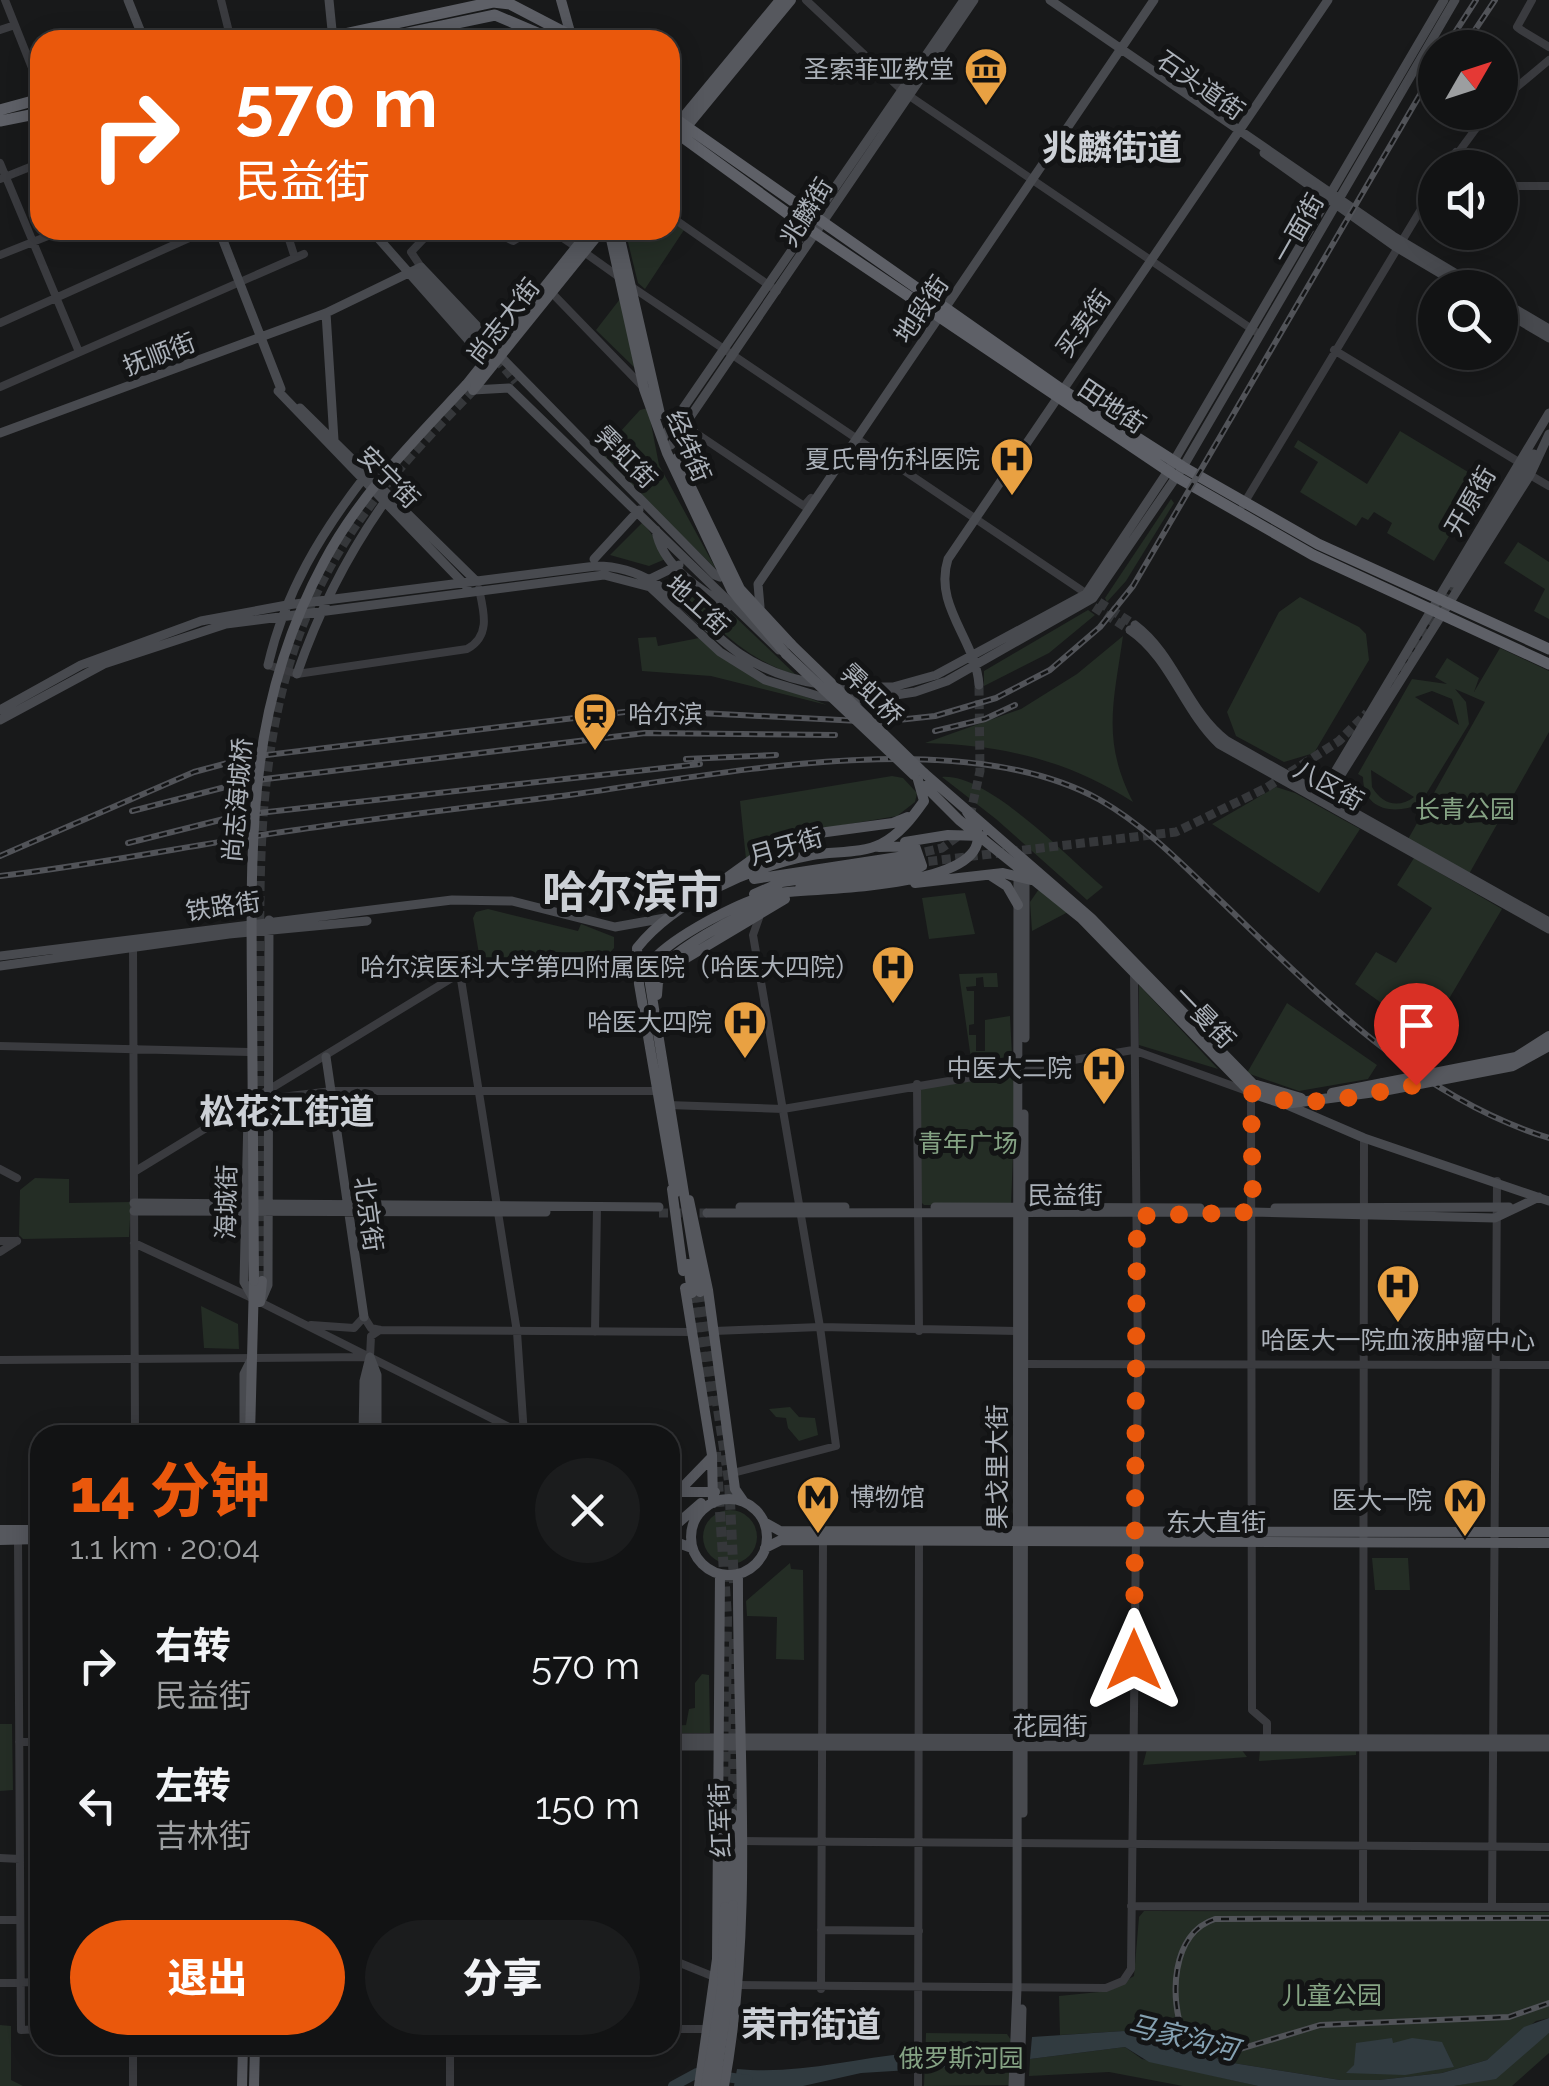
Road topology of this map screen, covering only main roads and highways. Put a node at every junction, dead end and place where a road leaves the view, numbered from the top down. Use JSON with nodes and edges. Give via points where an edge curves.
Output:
{"nodes":[{"id":1,"x":128,"y":0,"type":"edge"},
{"id":2,"x":329,"y":0,"type":"edge"},
{"id":3,"x":559,"y":0,"type":"edge"},
{"id":4,"x":780,"y":0,"type":"edge"},
{"id":5,"x":791,"y":0,"type":"edge"},
{"id":6,"x":964,"y":0,"type":"edge"},
{"id":7,"x":974,"y":0,"type":"edge"},
{"id":8,"x":1047,"y":0,"type":"edge"},
{"id":9,"x":1154,"y":0,"type":"edge"},
{"id":10,"x":1328,"y":0,"type":"edge"},
{"id":11,"x":1444,"y":0,"type":"edge"},
{"id":12,"x":1455,"y":0,"type":"edge"},
{"id":13,"x":494,"y":1,"type":"edge"},
{"id":14,"x":140,"y":30,"type":"edge"},
{"id":15,"x":332,"y":30,"type":"edge"},
{"id":16,"x":368,"y":30,"type":"edge"},
{"id":17,"x":423,"y":30,"type":"edge"},
{"id":18,"x":531,"y":30,"type":"edge"},
{"id":19,"x":564,"y":30,"type":"edge"},
{"id":20,"x":570,"y":30,"type":"edge"},
{"id":21,"x":1120,"y":50,"type":"junction"},
{"id":22,"x":905,"y":93,"type":"junction"},
{"id":23,"x":30,"y":102,"type":"edge"},
{"id":24,"x":0,"y":110,"type":"edge"},
{"id":25,"x":30,"y":114,"type":"edge"},
{"id":26,"x":0,"y":121,"type":"edge"},
{"id":27,"x":680,"y":122,"type":"edge"},
{"id":28,"x":680,"y":122,"type":"edge"},
{"id":29,"x":1238,"y":131,"type":"junction"},
{"id":30,"x":680,"y":132,"type":"edge"},
{"id":31,"x":1333,"y":197,"type":"junction"},
{"id":32,"x":814,"y":226,"type":"junction"},
{"id":33,"x":223,"y":240,"type":"edge"},
{"id":34,"x":381,"y":240,"type":"edge"},
{"id":35,"x":585,"y":240,"type":"edge"},
{"id":36,"x":592,"y":240,"type":"edge"},
{"id":37,"x":608,"y":240,"type":"edge"},
{"id":38,"x":620,"y":240,"type":"edge"},
{"id":39,"x":1398,"y":244,"type":"junction"},
{"id":40,"x":580,"y":250,"type":"junction"},
{"id":41,"x":414,"y":270,"type":"junction"},
{"id":42,"x":1438,"y":270,"type":"edge"},
{"id":43,"x":1446,"y":270,"type":"edge"},
{"id":44,"x":1518,"y":310,"type":"edge"},
{"id":45,"x":328,"y":312,"type":"junction"},
{"id":46,"x":943,"y":312,"type":"junction"},
{"id":47,"x":1518,"y":319,"type":"edge"},
{"id":48,"x":1549,"y":328,"type":"edge"},
{"id":49,"x":262,"y":336,"type":"junction"},
{"id":50,"x":479,"y":338,"type":"tunnel mouth"},
{"id":51,"x":1549,"y":338,"type":"edge"},
{"id":52,"x":499,"y":352,"type":"junction"},
{"id":53,"x":486,"y":360,"type":"junction"},
{"id":54,"x":515,"y":383,"type":"junction"},
{"id":55,"x":475,"y":388,"type":"junction"},
{"id":56,"x":1059,"y":393,"type":"junction"},
{"id":57,"x":1549,"y":413,"type":"edge"},
{"id":58,"x":0,"y":432,"type":"edge"},
{"id":59,"x":1549,"y":433,"type":"edge"},
{"id":60,"x":666,"y":438,"type":"junction"},
{"id":61,"x":336,"y":444,"type":"junction"},
{"id":62,"x":1175,"y":469,"type":"junction"},
{"id":63,"x":366,"y":476,"type":"junction"},
{"id":64,"x":388,"y":498,"type":"junction"},
{"id":65,"x":641,"y":513,"type":"junction"},
{"id":66,"x":656,"y":527,"type":"junction"},
{"id":67,"x":594,"y":559,"type":"dead end"},
{"id":68,"x":689,"y":561,"type":"junction"},
{"id":69,"x":676,"y":566,"type":"junction"},
{"id":70,"x":723,"y":571,"type":"junction"},
{"id":71,"x":650,"y":578,"type":"junction"},
{"id":72,"x":1454,"y":583,"type":"tunnel mouth"},
{"id":73,"x":473,"y":587,"type":"junction"},
{"id":74,"x":287,"y":604,"type":"junction"},
{"id":75,"x":322,"y":606,"type":"junction"},
{"id":76,"x":1439,"y":607,"type":"junction"},
{"id":77,"x":739,"y":613,"type":"junction"},
{"id":78,"x":281,"y":615,"type":"junction"},
{"id":79,"x":1133,"y":628,"type":"tunnel mouth"},
{"id":80,"x":788,"y":646,"type":"junction"},
{"id":81,"x":1549,"y":649,"type":"edge"},
{"id":82,"x":976,"y":661,"type":"junction"},
{"id":83,"x":1549,"y":664,"type":"edge"},
{"id":84,"x":268,"y":665,"type":"road end"},
{"id":85,"x":297,"y":674,"type":"road end"},
{"id":86,"x":980,"y":685,"type":"tunnel mouth"},
{"id":87,"x":0,"y":710,"type":"edge"},
{"id":88,"x":0,"y":720,"type":"edge"},
{"id":89,"x":919,"y":776,"type":"junction"},
{"id":90,"x":1321,"y":800,"type":"junction"},
{"id":91,"x":920,"y":806,"type":"junction"},
{"id":92,"x":967,"y":812,"type":"junction"},
{"id":93,"x":979,"y":835,"type":"junction"},
{"id":94,"x":1003,"y":838,"type":"junction"},
{"id":95,"x":874,"y":847,"type":"junction"},
{"id":96,"x":1021,"y":865,"type":"junction"},
{"id":97,"x":989,"y":875,"type":"junction"},
{"id":98,"x":732,"y":883,"type":"junction"},
{"id":99,"x":884,"y":884,"type":"junction"},
{"id":100,"x":785,"y":895,"type":"junction"},
{"id":101,"x":699,"y":900,"type":"junction"},
{"id":102,"x":1018,"y":905,"type":"junction"},
{"id":103,"x":737,"y":906,"type":"junction"},
{"id":104,"x":673,"y":916,"type":"junction"},
{"id":105,"x":269,"y":920,"type":"junction"},
{"id":106,"x":367,"y":921,"type":"dead end"},
{"id":107,"x":1549,"y":925,"type":"edge"},
{"id":108,"x":247,"y":928,"type":"junction"},
{"id":109,"x":269,"y":932,"type":"junction"},
{"id":110,"x":133,"y":943,"type":"junction"},
{"id":111,"x":0,"y":956,"type":"edge"},
{"id":112,"x":0,"y":966,"type":"edge"},
{"id":113,"x":655,"y":998,"type":"junction"},
{"id":114,"x":1549,"y":1036,"type":"edge"},
{"id":115,"x":1549,"y":1046,"type":"edge"},
{"id":116,"x":326,"y":1056,"type":"road end"},
{"id":117,"x":1022,"y":1067,"type":"junction"},
{"id":118,"x":1383,"y":1087,"type":"junction"},
{"id":119,"x":1252,"y":1088,"type":"junction"},
{"id":120,"x":1285,"y":1104,"type":"junction"},
{"id":121,"x":672,"y":1166,"type":"junction"},
{"id":122,"x":1541,"y":1198,"type":"edge"},
{"id":123,"x":134,"y":1207,"type":"road end"},
{"id":124,"x":246,"y":1208,"type":"junction"},
{"id":125,"x":269,"y":1209,"type":"junction"},
{"id":126,"x":347,"y":1210,"type":"junction"},
{"id":127,"x":659,"y":1210,"type":"tunnel mouth"},
{"id":128,"x":706,"y":1210,"type":"tunnel mouth"},
{"id":129,"x":1021,"y":1211,"type":"junction"},
{"id":130,"x":696,"y":1293,"type":"tunnel mouth"},
{"id":131,"x":257,"y":1300,"type":"junction"},
{"id":132,"x":710,"y":1304,"type":"junction"},
{"id":133,"x":688,"y":1308,"type":"junction"},
{"id":134,"x":364,"y":1317,"type":"road end"},
{"id":135,"x":370,"y":1358,"type":"road end"},
{"id":136,"x":1021,"y":1364,"type":"junction"},
{"id":137,"x":249,"y":1425,"type":"edge"},
{"id":138,"x":369,"y":1425,"type":"edge"},
{"id":139,"x":712,"y":1455,"type":"junction"},
{"id":140,"x":680,"y":1487,"type":"edge"},
{"id":141,"x":680,"y":1493,"type":"edge"},
{"id":142,"x":712,"y":1497,"type":"junction"},
{"id":143,"x":744,"y":1502,"type":"junction"},
{"id":144,"x":680,"y":1522,"type":"edge"},
{"id":145,"x":764,"y":1522,"type":"junction"},
{"id":146,"x":694,"y":1524,"type":"junction"},
{"id":147,"x":680,"y":1528,"type":"edge"},
{"id":148,"x":0,"y":1530,"type":"edge"},
{"id":149,"x":30,"y":1532,"type":"edge"},
{"id":150,"x":1549,"y":1532,"type":"edge"},
{"id":151,"x":18,"y":1535,"type":"junction"},
{"id":152,"x":1020,"y":1536,"type":"junction"},
{"id":153,"x":30,"y":1537,"type":"edge"},
{"id":154,"x":1493,"y":1538,"type":"junction"},
{"id":155,"x":0,"y":1540,"type":"edge"},
{"id":156,"x":1549,"y":1543,"type":"edge"},
{"id":157,"x":680,"y":1544,"type":"edge"},
{"id":158,"x":692,"y":1548,"type":"junction"},
{"id":159,"x":765,"y":1548,"type":"junction"},
{"id":160,"x":720,"y":1574,"type":"junction"},
{"id":161,"x":738,"y":1574,"type":"junction"},
{"id":162,"x":680,"y":1739,"type":"edge"},
{"id":163,"x":719,"y":1742,"type":"junction"},
{"id":164,"x":738,"y":1742,"type":"junction"},
{"id":165,"x":1020,"y":1742,"type":"junction"},
{"id":166,"x":1133,"y":1742,"type":"junction"},
{"id":167,"x":1364,"y":1743,"type":"junction"},
{"id":168,"x":1549,"y":1743,"type":"edge"},
{"id":169,"x":680,"y":1745,"type":"edge"},
{"id":170,"x":742,"y":1877,"type":"junction"},
{"id":171,"x":733,"y":1890,"type":"junction"},
{"id":172,"x":729,"y":1906,"type":"junction"},
{"id":173,"x":243,"y":2055,"type":"edge"},
{"id":174,"x":255,"y":2055,"type":"edge"},
{"id":175,"x":716,"y":2063,"type":"junction"},
{"id":176,"x":1017,"y":2084,"type":"edge"},
{"id":177,"x":242,"y":2086,"type":"edge"},
{"id":178,"x":254,"y":2086,"type":"edge"},
{"id":179,"x":703,"y":2086,"type":"edge"},
{"id":180,"x":716,"y":2086,"type":"edge"},
{"id":181,"x":724,"y":2086,"type":"edge"}],
"edges":[{"from":1,"to":14,"type":"main road"},
{"from":2,"to":15,"type":"main road"},
{"from":3,"to":20,"type":"main road"},
{"from":4,"to":27,"type":"main road"},
{"from":5,"to":28,"type":"main road"},
{"from":6,"to":22,"type":"main road","name":"兆麟街"},
{"from":7,"to":22,"type":"main road","name":"兆麟街"},
{"from":8,"to":21,"type":"main road","name":"石头道街"},
{"from":9,"to":21,"type":"main road","name":"地段街"},
{"from":10,"to":29,"type":"main road","name":"买卖街"},
{"from":11,"to":31,"type":"main road","name":"一面街"},
{"from":12,"to":31,"type":"main road","name":"一面街"},
{"from":13,"to":16,"type":"highway"},
{"from":13,"to":19,"type":"highway"},
{"from":17,"to":18,"type":"highway","via":[[496,15]]},
{"from":21,"to":29,"type":"main road","name":"石头道街"},
{"from":21,"to":46,"type":"main road","name":"地段街"},
{"from":22,"to":32,"type":"main road","name":"兆麟街"},
{"from":23,"to":24,"type":"highway"},
{"from":25,"to":26,"type":"highway"},
{"from":29,"to":31,"type":"main road","name":"石头道街"},
{"from":29,"to":56,"type":"main road","name":"买卖街"},
{"from":30,"to":32,"type":"highway","name":"田地街"},
{"from":31,"to":39,"type":"main road","name":"石头道街"},
{"from":31,"to":62,"type":"main road","name":"一面街"},
{"from":32,"to":46,"type":"highway","name":"田地街"},
{"from":32,"to":60,"type":"main road","name":"兆麟街","via":[[721,347]]},
{"from":32,"to":60,"type":"main road","name":"兆麟街","via":[[734,356],[684,425]]},
{"from":33,"to":49,"type":"main road","name":"安宁街"},
{"from":34,"to":41,"type":"main road"},
{"from":35,"to":40,"type":"main road","name":"尚志大街"},
{"from":36,"to":40,"type":"main road","name":"尚志大街"},
{"from":37,"to":60,"type":"main road","name":"经纬街","via":[[644,389]]},
{"from":38,"to":60,"type":"main road","name":"经纬街"},
{"from":39,"to":42,"type":"main road"},
{"from":39,"to":43,"type":"main road"},
{"from":40,"to":52,"type":"main road","name":"尚志大街"},
{"from":40,"to":52,"type":"main road","name":"尚志大街"},
{"from":41,"to":45,"type":"main road"},
{"from":41,"to":50,"type":"main road"},
{"from":41,"to":52,"type":"main road","name":"霁虹街"},
{"from":41,"to":53,"type":"main road"},
{"from":44,"to":48,"type":"main road"},
{"from":45,"to":49,"type":"main road","name":"抚顺街"},
{"from":45,"to":61,"type":"main road"},
{"from":46,"to":56,"type":"highway","name":"田地街"},
{"from":46,"to":80,"type":"main road","name":"地段街","via":[[756,590],[758,604]]},
{"from":47,"to":51,"type":"main road"},
{"from":49,"to":58,"type":"main road","name":"抚顺街"},
{"from":49,"to":61,"type":"main road","name":"安宁街","via":[[281,390]]},
{"from":52,"to":53,"type":"main road","name":"尚志大街"},
{"from":52,"to":54,"type":"main road","name":"霁虹街"},
{"from":52,"to":55,"type":"main road","name":"尚志大街"},
{"from":53,"to":55,"type":"main road","name":"尚志大街"},
{"from":54,"to":55,"type":"main road"},
{"from":54,"to":65,"type":"main road","name":"霁虹街"},
{"from":54,"to":70,"type":"main road","name":"霁虹街","via":[[715,575]]},
{"from":55,"to":131,"type":"main road","name":"尚志海城桥","bridge":true,"via":[[386,472],[344,527],[302,605],[264,718],[251,864]]},
{"from":56,"to":62,"type":"highway","name":"田地街"},
{"from":56,"to":82,"type":"main road","name":"买卖街","via":[[948,559],[949,608]]},
{"from":57,"to":76,"type":"main road","name":"开原街"},
{"from":59,"to":72,"type":"main road","name":"开原街"},
{"from":59,"to":76,"type":"main road","name":"开原街","via":[[1530,474]]},
{"from":60,"to":70,"type":"main road","name":"经纬街"},
{"from":60,"to":80,"type":"main road","name":"经纬街","via":[[740,590]]},
{"from":61,"to":63,"type":"main road","name":"安宁街"},
{"from":62,"to":76,"type":"highway","name":"田地街","via":[[1314,555]]},
{"from":62,"to":82,"type":"main road","name":"地工街","via":[[1092,601]]},
{"from":63,"to":64,"type":"main road","name":"安宁街"},
{"from":63,"to":74,"type":"main road","via":[[321,537]]},
{"from":64,"to":73,"type":"main road","name":"安宁街"},
{"from":64,"to":75,"type":"main road","via":[[350,550]]},
{"from":65,"to":66,"type":"main road","name":"霁虹街"},
{"from":65,"to":67,"type":"main road"},
{"from":66,"to":68,"type":"main road","name":"霁虹街"},
{"from":66,"to":69,"type":"main road","name":"霁虹街","via":[[663,555]]},
{"from":68,"to":69,"type":"main road"},
{"from":68,"to":77,"type":"main road","name":"霁虹街"},
{"from":69,"to":71,"type":"main road"},
{"from":69,"to":77,"type":"main road","name":"霁虹街"},
{"from":70,"to":80,"type":"main road","name":"经纬街","via":[[742,608]]},
{"from":71,"to":73,"type":"main road","name":"地工街","via":[[596,566]]},
{"from":71,"to":82,"type":"main road","name":"地工街","via":[[740,654],[802,682],[853,690],[892,687]]},
{"from":73,"to":75,"type":"main road","name":"地工街"},
{"from":73,"to":82,"type":"main road","name":"地工街","via":[[625,578],[657,592],[750,672],[818,696],[863,700],[915,692]]},
{"from":74,"to":75,"type":"main road","name":"地工街"},
{"from":74,"to":78,"type":"main road"},
{"from":74,"to":87,"type":"main road","name":"地工街","via":[[149,637]]},
{"from":75,"to":78,"type":"main road","name":"地工街"},
{"from":75,"to":85,"type":"main road"},
{"from":76,"to":81,"type":"highway","name":"田地街"},
{"from":76,"to":83,"type":"highway","name":"田地街"},
{"from":76,"to":90,"type":"main road"},
{"from":77,"to":80,"type":"main road","name":"霁虹街"},
{"from":78,"to":84,"type":"main road"},
{"from":78,"to":88,"type":"main road","name":"地工街","via":[[142,649]]},
{"from":79,"to":90,"type":"main road","name":"八区街","via":[[1156,644],[1216,733]]},
{"from":80,"to":89,"type":"main road","name":"霁虹桥","bridge":true},
{"from":82,"to":86,"type":"main road","name":"买卖街"},
{"from":89,"to":91,"type":"main road","via":[[925,794]]},
{"from":89,"to":92,"type":"main road"},
{"from":89,"to":93,"type":"main road"},
{"from":90,"to":107,"type":"main road","name":"八区街"},
{"from":91,"to":95,"type":"main road","via":[[899,832]]},
{"from":91,"to":101,"type":"main road","via":[[893,823],[777,840]]},
{"from":92,"to":93,"type":"main road"},
{"from":92,"to":94,"type":"main road"},
{"from":93,"to":94,"type":"main road","name":"月牙街"},
{"from":93,"to":95,"type":"main road","name":"月牙街"},
{"from":93,"to":96,"type":"main road","name":"一曼街"},
{"from":93,"to":99,"type":"main road","name":"月牙街","via":[[950,870]]},
{"from":94,"to":96,"type":"main road","name":"一曼街"},
{"from":95,"to":98,"type":"main road","name":"月牙街","via":[[789,860]]},
{"from":95,"to":100,"type":"main road","via":[[915,846],[922,866]]},
{"from":96,"to":97,"type":"main road","name":"月牙街"},
{"from":96,"to":102,"type":"main road","name":"果戈里大街"},
{"from":96,"to":117,"type":"main road","name":"果戈里大街"},
{"from":96,"to":119,"type":"main road","name":"一曼街"},
{"from":96,"to":119,"type":"main road","name":"一曼街","via":[[1091,918]]},
{"from":97,"to":99,"type":"main road","name":"月牙街"},
{"from":97,"to":102,"type":"main road","via":[[1007,886]]},
{"from":98,"to":101,"type":"main road","name":"月牙街"},
{"from":98,"to":103,"type":"main road","via":[[912,859],[782,882]]},
{"from":99,"to":100,"type":"main road","name":"月牙街"},
{"from":100,"to":103,"type":"main road","name":"月牙街"},
{"from":100,"to":113,"type":"main road","via":[[759,918],[668,969]]},
{"from":100,"to":113,"type":"main road","name":"月牙街","via":[[663,962]]},
{"from":101,"to":104,"type":"main road","name":"月牙街"},
{"from":102,"to":117,"type":"main road","name":"果戈里大街"},
{"from":103,"to":113,"type":"main road","name":"月牙街","via":[[654,958],[649,971]]},
{"from":104,"to":105,"type":"main road","name":"铁路街","via":[[616,927],[512,901],[452,900]]},
{"from":104,"to":121,"type":"main road","name":"月牙街","via":[[637,948]]},
{"from":105,"to":108,"type":"main road","name":"铁路街"},
{"from":105,"to":109,"type":"main road","name":"海城街"},
{"from":106,"to":109,"type":"main road","name":"铁路街"},
{"from":108,"to":109,"type":"main road","name":"铁路街"},
{"from":108,"to":110,"type":"main road","name":"铁路街"},
{"from":108,"to":124,"type":"main road","name":"海城街"},
{"from":109,"to":125,"type":"main road","name":"海城街"},
{"from":110,"to":111,"type":"main road","name":"铁路街"},
{"from":110,"to":112,"type":"main road","name":"铁路街"},
{"from":113,"to":121,"type":"main road"},
{"from":114,"to":118,"type":"main road","bridge":true,"via":[[1516,1058]]},
{"from":115,"to":118,"type":"main road","bridge":true,"via":[[1513,1066]]},
{"from":116,"to":126,"type":"main road","name":"北京街"},
{"from":117,"to":129,"type":"main road","name":"果戈里大街"},
{"from":118,"to":119,"type":"main road","name":"一曼街","via":[[1304,1098]]},
{"from":118,"to":120,"type":"main road"},
{"from":119,"to":120,"type":"main road","name":"一曼街"},
{"from":120,"to":122,"type":"main road","name":"一曼街"},
{"from":121,"to":130,"type":"main road"},
{"from":121,"to":132,"type":"main road","via":[[698,1226]]},
{"from":121,"to":133,"type":"main road"},
{"from":122,"to":129,"type":"main road","name":"民益街","via":[[1495,1213]]},
{"from":123,"to":124,"type":"main road"},
{"from":124,"to":125,"type":"main road"},
{"from":124,"to":131,"type":"main road","name":"海城街","via":[[244,1282]]},
{"from":125,"to":126,"type":"main road"},
{"from":125,"to":131,"type":"main road","name":"海城街","via":[[268,1285]]},
{"from":126,"to":127,"type":"main road"},
{"from":126,"to":134,"type":"main road","name":"北京街"},
{"from":128,"to":129,"type":"main road","name":"民益街"},
{"from":129,"to":136,"type":"main road","name":"果戈里大街"},
{"from":129,"to":136,"type":"main road","name":"果戈里大街"},
{"from":131,"to":137,"type":"main road","name":"海城街"},
{"from":132,"to":133,"type":"main road","via":[[702,1315]]},
{"from":132,"to":143,"type":"main road","via":[[735,1489]]},
{"from":133,"to":139,"type":"main road"},
{"from":135,"to":138,"type":"main road","via":[[364,1381]]},
{"from":136,"to":152,"type":"main road","name":"果戈里大街"},
{"from":139,"to":140,"type":"main road"},
{"from":139,"to":142,"type":"main road"},
{"from":141,"to":142,"type":"main road"},
{"from":142,"to":143,"type":"main road"},
{"from":142,"to":144,"type":"main road"},
{"from":142,"to":146,"type":"main road"},
{"from":143,"to":145,"type":"main road"},
{"from":145,"to":152,"type":"main road","name":"东大直街","via":[[780,1531]]},
{"from":145,"to":159,"type":"main road"},
{"from":146,"to":147,"type":"main road"},
{"from":146,"to":158,"type":"main road"},
{"from":148,"to":151,"type":"main road"},
{"from":149,"to":151,"type":"main road"},
{"from":150,"to":154,"type":"main road","name":"东大直街"},
{"from":151,"to":153,"type":"main road"},
{"from":151,"to":155,"type":"main road"},
{"from":152,"to":154,"type":"main road","name":"东大直街"},
{"from":152,"to":159,"type":"main road","name":"东大直街","via":[[781,1540]]},
{"from":152,"to":165,"type":"main road","name":"果戈里大街"},
{"from":154,"to":156,"type":"main road","name":"东大直街"},
{"from":157,"to":158,"type":"main road"},
{"from":158,"to":160,"type":"main road"},
{"from":159,"to":161,"type":"main road"},
{"from":160,"to":161,"type":"main road"},
{"from":160,"to":163,"type":"main road","name":"红军街"},
{"from":161,"to":164,"type":"main road","name":"红军街"},
{"from":162,"to":163,"type":"main road","name":"花园街"},
{"from":163,"to":164,"type":"main road","name":"花园街"},
{"from":163,"to":169,"type":"main road","name":"花园街"},
{"from":163,"to":175,"type":"main road","name":"红军街","via":[[710,2030]]},
{"from":164,"to":165,"type":"main road","name":"花园街"},
{"from":164,"to":170,"type":"main road","name":"红军街"},
{"from":165,"to":166,"type":"main road","name":"花园街"},
{"from":165,"to":176,"type":"main road","name":"果戈里大街"},
{"from":166,"to":167,"type":"main road","name":"花园街"},
{"from":166,"to":167,"type":"main road","name":"花园街"},
{"from":167,"to":168,"type":"main road","name":"花园街"},
{"from":170,"to":171,"type":"main road"},
{"from":170,"to":175,"type":"main road","name":"红军街","via":[[739,1987],[732,2034]]},
{"from":171,"to":172,"type":"main road","name":"红军街"},
{"from":171,"to":172,"type":"main road","name":"红军街","via":[[729,1814]]},
{"from":172,"to":175,"type":"main road","name":"红军街","bridge":true},
{"from":173,"to":177,"type":"main road"},
{"from":174,"to":178,"type":"main road"},
{"from":175,"to":179,"type":"main road","name":"红军街","bridge":true},
{"from":175,"to":180,"type":"main road","name":"红军街","bridge":true},
{"from":175,"to":181,"type":"main road"}]}
